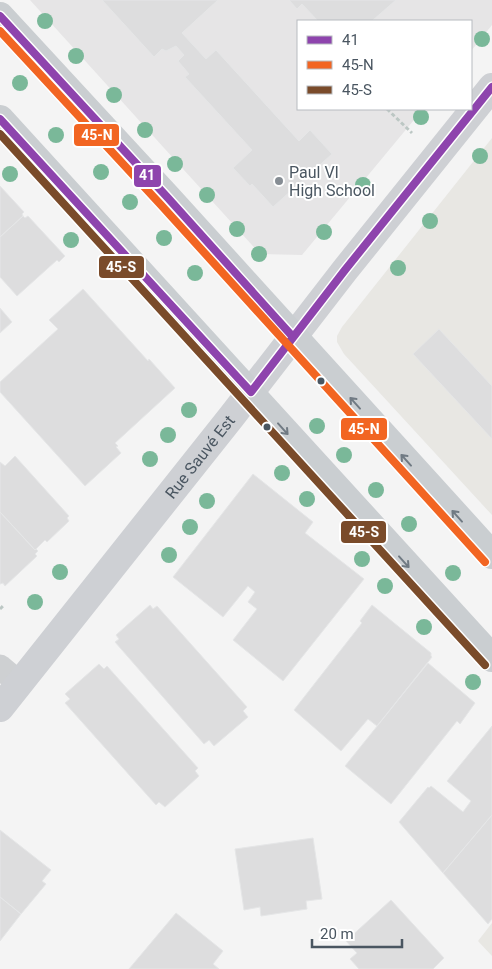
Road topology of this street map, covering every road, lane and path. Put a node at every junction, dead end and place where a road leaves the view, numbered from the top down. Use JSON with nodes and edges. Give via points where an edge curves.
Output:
{"nodes":[{"id":1,"x":0,"y":16,"type":"edge"},
{"id":2,"x":492,"y":87,"type":"edge"},
{"id":3,"x":388,"y":110,"type":"edge"},
{"id":4,"x":0,"y":120,"type":"edge"},
{"id":5,"x":412,"y":133,"type":"dead end"},
{"id":6,"x":293,"y":337,"type":"junction"},
{"id":7,"x":251,"y":392,"type":"junction"},
{"id":8,"x":492,"y":555,"type":"edge"},
{"id":9,"x":492,"y":658,"type":"edge"},
{"id":10,"x":9,"y":675,"type":"edge"},
{"id":11,"x":0,"y":708,"type":"edge"}],
"edges":[{"from":1,"to":6,"type":"main road"},
{"from":2,"to":6,"type":"main road","name":"Rue Sauvé Est"},
{"from":3,"to":5,"type":"path"},
{"from":4,"to":7,"type":"main road"},
{"from":6,"to":7,"type":"main road","name":"Rue Sauvé Est"},
{"from":8,"to":6,"type":"main road","one_way":true},
{"from":7,"to":9,"type":"main road","one_way":true},
{"from":7,"to":10,"type":"main road","name":"Rue Sauvé Est"},
{"from":10,"to":11,"type":"main road","name":"Rue Sauvé Est"}]}
